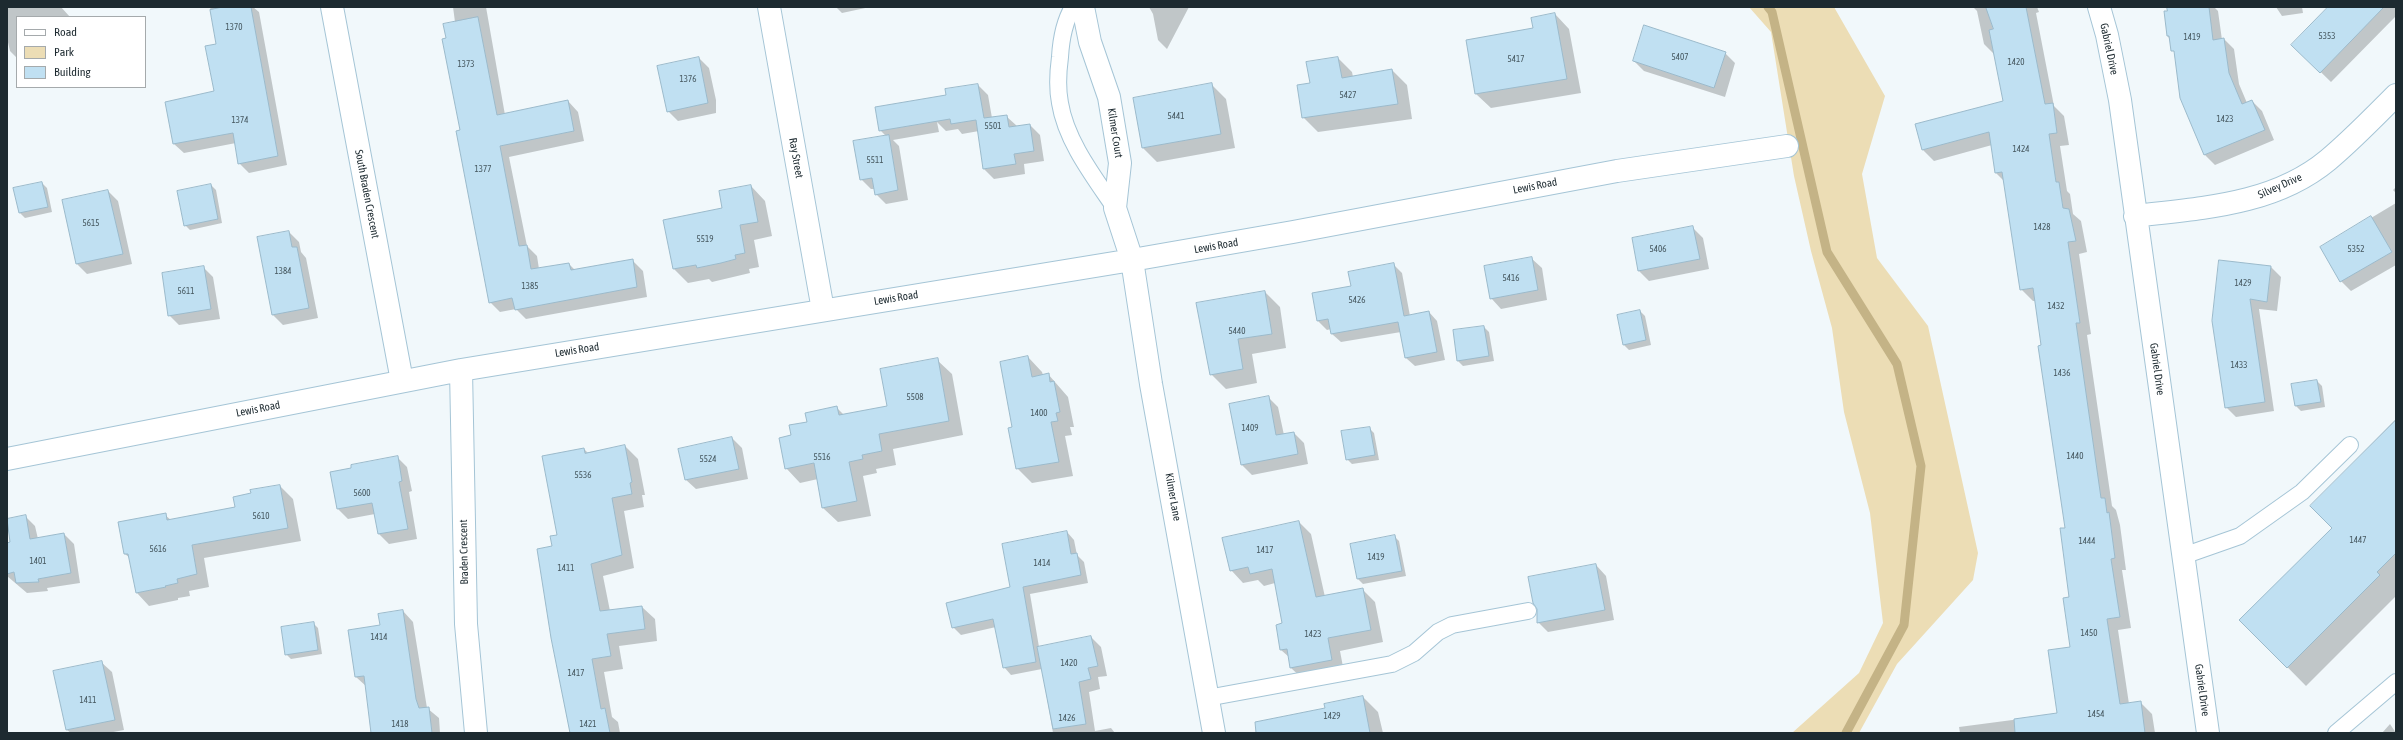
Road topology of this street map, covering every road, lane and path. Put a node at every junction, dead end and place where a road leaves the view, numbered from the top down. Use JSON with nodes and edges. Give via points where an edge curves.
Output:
{"nodes":[{"id":1,"x":332,"y":7,"type":"edge"},
{"id":2,"x":769,"y":7,"type":"edge"},
{"id":3,"x":1073,"y":7,"type":"edge"},
{"id":4,"x":1083,"y":7,"type":"edge"},
{"id":5,"x":2099,"y":7,"type":"edge"},
{"id":6,"x":2396,"y":95,"type":"edge"},
{"id":7,"x":1787,"y":146,"type":"dead end"},
{"id":8,"x":1116,"y":208,"type":"junction"},
{"id":9,"x":2135,"y":216,"type":"junction"},
{"id":10,"x":1132,"y":260,"type":"junction"},
{"id":11,"x":823,"y":310,"type":"junction"},
{"id":12,"x":461,"y":370,"type":"junction"},
{"id":13,"x":402,"y":381,"type":"junction"},
{"id":14,"x":2350,"y":445,"type":"dead end"},
{"id":15,"x":7,"y":459,"type":"edge"},
{"id":16,"x":2183,"y":556,"type":"junction"},
{"id":17,"x":1528,"y":611,"type":"dead end"},
{"id":18,"x":2396,"y":682,"type":"edge"},
{"id":19,"x":1207,"y":698,"type":"junction"},
{"id":20,"x":476,"y":733,"type":"edge"},
{"id":21,"x":1214,"y":733,"type":"edge"},
{"id":22,"x":2208,"y":733,"type":"edge"},
{"id":23,"x":2336,"y":733,"type":"edge"}],
"edges":[{"from":1,"to":13,"type":"street","name":"South Braden Crescent"},
{"from":2,"to":11,"type":"street","name":"Ray Street"},
{"from":3,"to":8,"type":"lane","via":[[1061,45],[1058,76],[1060,104],[1069,131],[1090,170]]},
{"from":4,"to":8,"type":"street","name":"Kilmer Court","via":[[1090,42],[1109,97],[1120,162]]},
{"from":5,"to":9,"type":"street","name":"Gabriel Drive","via":[[2120,100]]},
{"from":6,"to":9,"type":"street","name":"Silvey Drive","via":[[2328,161],[2300,179],[2262,195],[2231,204]]},
{"from":7,"to":10,"type":"street","name":"Lewis Road","via":[[1617,171]]},
{"from":8,"to":10,"type":"street","name":"Kilmer Court"},
{"from":9,"to":16,"type":"street","name":"Gabriel Drive"},
{"from":10,"to":11,"type":"street","name":"Lewis Road"},
{"from":10,"to":19,"type":"street","name":"Kilmer Lane","via":[[1151,384]]},
{"from":11,"to":12,"type":"street","name":"Lewis Road"},
{"from":12,"to":13,"type":"street","name":"Lewis Road"},
{"from":12,"to":20,"type":"street","name":"Braden Crescent","via":[[466,624]]},
{"from":13,"to":15,"type":"street","name":"Lewis Road"},
{"from":14,"to":16,"type":"lane","via":[[2302,492],[2240,536]]},
{"from":16,"to":22,"type":"street","name":"Gabriel Drive"},
{"from":17,"to":19,"type":"lane","via":[[1452,625],[1438,632],[1414,653],[1392,664]]},
{"from":18,"to":23,"type":"lane"},
{"from":19,"to":21,"type":"street","name":"Kilmer Lane"}]}
